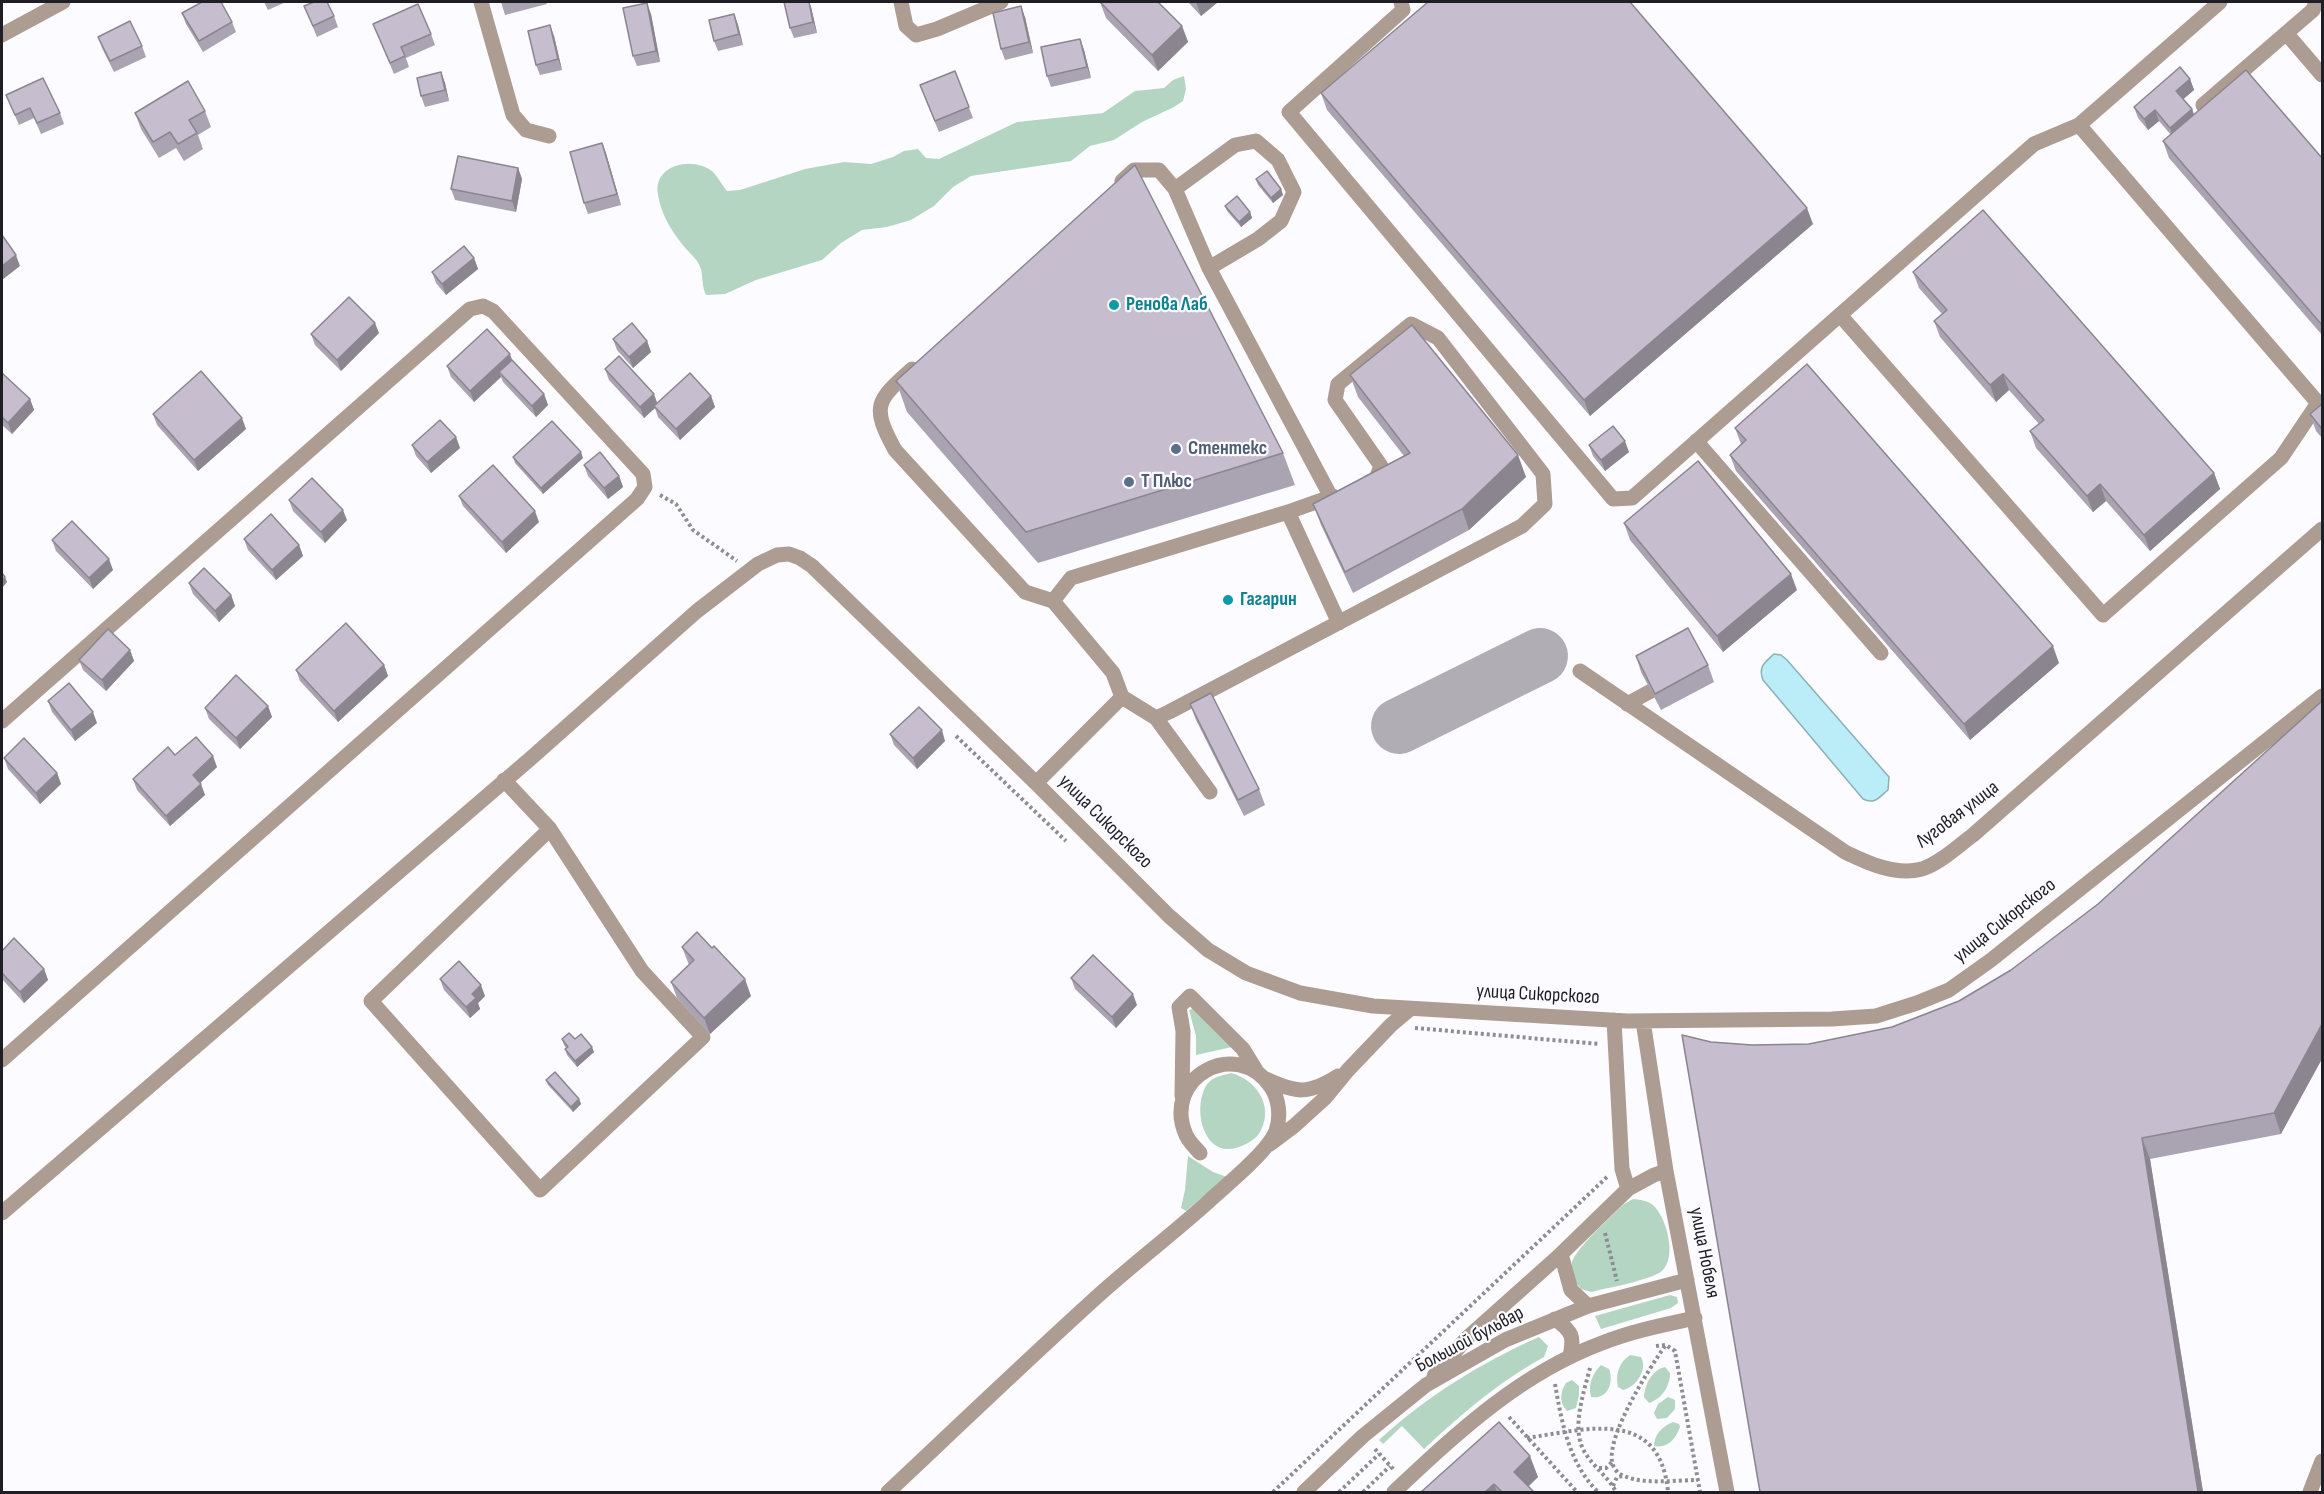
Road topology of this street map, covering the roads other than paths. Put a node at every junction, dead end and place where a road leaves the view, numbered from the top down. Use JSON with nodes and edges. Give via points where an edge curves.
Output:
{"nodes":[{"id":1,"x":63,"y":2,"type":"edge"},
{"id":2,"x":481,"y":2,"type":"edge"},
{"id":3,"x":901,"y":2,"type":"edge"},
{"id":4,"x":1001,"y":2,"type":"edge"},
{"id":5,"x":1401,"y":2,"type":"edge"},
{"id":6,"x":2220,"y":2,"type":"edge"},
{"id":7,"x":2316,"y":2,"type":"edge"},
{"id":8,"x":2286,"y":33,"type":"junction"},
{"id":9,"x":2,"y":34,"type":"edge"},
{"id":10,"x":2322,"y":75,"type":"edge"},
{"id":11,"x":2203,"y":105,"type":"edge"},
{"id":12,"x":2079,"y":125,"type":"junction"},
{"id":13,"x":549,"y":136,"type":"dead end"},
{"id":14,"x":1175,"y":189,"type":"junction"},
{"id":15,"x":1108,"y":194,"type":"edge"},
{"id":16,"x":1209,"y":268,"type":"junction"},
{"id":17,"x":1840,"y":315,"type":"junction"},
{"id":18,"x":926,"y":357,"type":"edge"},
{"id":19,"x":1696,"y":441,"type":"junction"},
{"id":20,"x":1331,"y":497,"type":"junction"},
{"id":21,"x":1288,"y":512,"type":"junction"},
{"id":22,"x":2322,"y":530,"type":"edge"},
{"id":23,"x":1053,"y":601,"type":"junction"},
{"id":24,"x":1339,"y":623,"type":"junction"},
{"id":25,"x":1881,"y":654,"type":"dead end"},
{"id":26,"x":1580,"y":671,"type":"dead end"},
{"id":27,"x":1652,"y":691,"type":"edge"},
{"id":28,"x":2322,"y":696,"type":"edge"},
{"id":29,"x":1122,"y":697,"type":"junction"},
{"id":30,"x":1627,"y":704,"type":"junction"},
{"id":31,"x":1156,"y":718,"type":"junction"},
{"id":32,"x":2,"y":721,"type":"edge"},
{"id":33,"x":504,"y":780,"type":"junction"},
{"id":34,"x":1036,"y":783,"type":"junction"},
{"id":35,"x":1210,"y":792,"type":"dead end"},
{"id":36,"x":550,"y":829,"type":"junction"},
{"id":37,"x":1410,"y":1010,"type":"junction"},
{"id":38,"x":1614,"y":1020,"type":"junction"},
{"id":39,"x":1643,"y":1021,"type":"junction"},
{"id":40,"x":2,"y":1060,"type":"edge"},
{"id":41,"x":1348,"y":1070,"type":"junction"},
{"id":42,"x":1261,"y":1075,"type":"junction"},
{"id":43,"x":1182,"y":1102,"type":"junction"},
{"id":44,"x":1266,"y":1146,"type":"junction"},
{"id":45,"x":1200,"y":1153,"type":"dead end"},
{"id":46,"x":1666,"y":1171,"type":"junction"},
{"id":47,"x":1628,"y":1189,"type":"junction"},
{"id":48,"x":2,"y":1213,"type":"edge"},
{"id":49,"x":1561,"y":1254,"type":"junction"},
{"id":50,"x":1687,"y":1280,"type":"junction"},
{"id":51,"x":1588,"y":1306,"type":"junction"},
{"id":52,"x":1695,"y":1318,"type":"junction"},
{"id":53,"x":1555,"y":1319,"type":"junction"},
{"id":54,"x":1570,"y":1357,"type":"junction"},
{"id":55,"x":1426,"y":1385,"type":"junction"},
{"id":56,"x":2322,"y":1461,"type":"edge"},
{"id":57,"x":1400,"y":1487,"type":"edge"},
{"id":58,"x":888,"y":1492,"type":"edge"},
{"id":59,"x":1304,"y":1492,"type":"edge"},
{"id":60,"x":1727,"y":1492,"type":"edge"},
{"id":61,"x":2310,"y":1492,"type":"edge"}],
"edges":[{"from":1,"to":9,"type":"street"},
{"from":2,"to":13,"type":"street","via":[[513,116],[526,130]]},
{"from":3,"to":4,"type":"street","via":[[906,26],[916,35]]},
{"from":5,"to":19,"type":"street","via":[[1402,10],[1289,112],[1612,499],[1632,498]]},
{"from":6,"to":12,"type":"street"},
{"from":7,"to":8,"type":"street","via":[[2313,10]]},
{"from":8,"to":10,"type":"street"},
{"from":8,"to":11,"type":"street"},
{"from":12,"to":17,"type":"street","via":[[2034,144]]},
{"from":12,"to":17,"type":"street","via":[[2318,403],[2281,458],[2103,615]]},
{"from":14,"to":15,"type":"street","via":[[1159,170],[1134,170]]},
{"from":14,"to":16,"type":"street"},
{"from":14,"to":16,"type":"street","via":[[1235,145],[1257,141],[1278,160],[1294,192],[1281,221]]},
{"from":16,"to":20,"type":"street"},
{"from":17,"to":19,"type":"street"},
{"from":18,"to":23,"type":"street","via":[[891,388],[879,407],[881,425],[895,450],[1025,592]]},
{"from":19,"to":25,"type":"street"},
{"from":20,"to":21,"type":"street"},
{"from":20,"to":24,"type":"street","via":[[1376,479],[1381,466],[1335,400],[1338,384],[1411,324],[1438,338],[1543,474],[1545,504],[1522,526]]},
{"from":21,"to":23,"type":"street","via":[[1071,578]]},
{"from":21,"to":24,"type":"street"},
{"from":22,"to":30,"type":"street","name":"Луговая улица","via":[[1973,835],[1922,868],[1877,867],[1845,852]]},
{"from":23,"to":29,"type":"street","via":[[1113,673]]},
{"from":24,"to":31,"type":"street"},
{"from":26,"to":30,"type":"street","name":"Луговая улица"},
{"from":27,"to":30,"type":"street"},
{"from":28,"to":39,"type":"street","name":"улица Сикорского","via":[[1949,990],[1876,1016]]},
{"from":29,"to":31,"type":"street"},
{"from":29,"to":34,"type":"street"},
{"from":31,"to":35,"type":"street"},
{"from":32,"to":40,"type":"street","via":[[470,309],[483,306],[493,311],[643,474],[645,488],[637,499]]},
{"from":33,"to":34,"type":"street","name":"улица Сикорского","via":[[697,611],[751,569],[777,555],[789,554],[812,566]]},
{"from":33,"to":36,"type":"street"},
{"from":33,"to":48,"type":"street"},
{"from":34,"to":37,"type":"street","name":"улица Сикорского","via":[[1208,950],[1246,973],[1300,993]]},
{"from":36,"to":36,"type":"street","via":[[642,971],[703,1037],[540,1190],[371,1001]]},
{"from":37,"to":38,"type":"street","name":"улица Сикорского"},
{"from":37,"to":41,"type":"street"},
{"from":38,"to":39,"type":"street","name":"улица Сикорского"},
{"from":38,"to":47,"type":"street","via":[[1622,1169]]},
{"from":39,"to":46,"type":"street","name":"улица Нобеля"},
{"from":41,"to":42,"type":"street","via":[[1305,1092],[1286,1088]]},
{"from":41,"to":44,"type":"street","via":[[1326,1098]]},
{"from":42,"to":43,"type":"street","via":[[1240,1065],[1221,1064],[1203,1071],[1189,1084]]},
{"from":42,"to":43,"type":"street","via":[[1243,1049],[1190,996],[1179,1007],[1183,1030]]},
{"from":42,"to":44,"type":"street","via":[[1275,1094],[1279,1112],[1276,1130]]},
{"from":43,"to":45,"type":"street","via":[[1180,1118],[1186,1137]]},
{"from":44,"to":58,"type":"street"},
{"from":46,"to":47,"type":"street"},
{"from":46,"to":50,"type":"street","name":"улица Нобеля"},
{"from":47,"to":49,"type":"street"},
{"from":49,"to":51,"type":"street","via":[[1571,1290]]},
{"from":49,"to":55,"type":"street","via":[[1467,1338]]},
{"from":50,"to":51,"type":"street","name":"Большой бульвар"},
{"from":50,"to":52,"type":"street","name":"улица Нобеля"},
{"from":51,"to":53,"type":"street","name":"Большой бульвар"},
{"from":52,"to":54,"type":"street","via":[[1637,1331]]},
{"from":52,"to":60,"type":"street","name":"улица Нобеля"},
{"from":53,"to":54,"type":"street","via":[[1569,1329],[1573,1341]]},
{"from":53,"to":55,"type":"street","name":"Большой бульвар","via":[[1505,1340]]},
{"from":54,"to":57,"type":"street","via":[[1484,1410]]},
{"from":55,"to":59,"type":"street","name":"Большой бульвар","via":[[1363,1436]]},
{"from":56,"to":61,"type":"street"}]}
